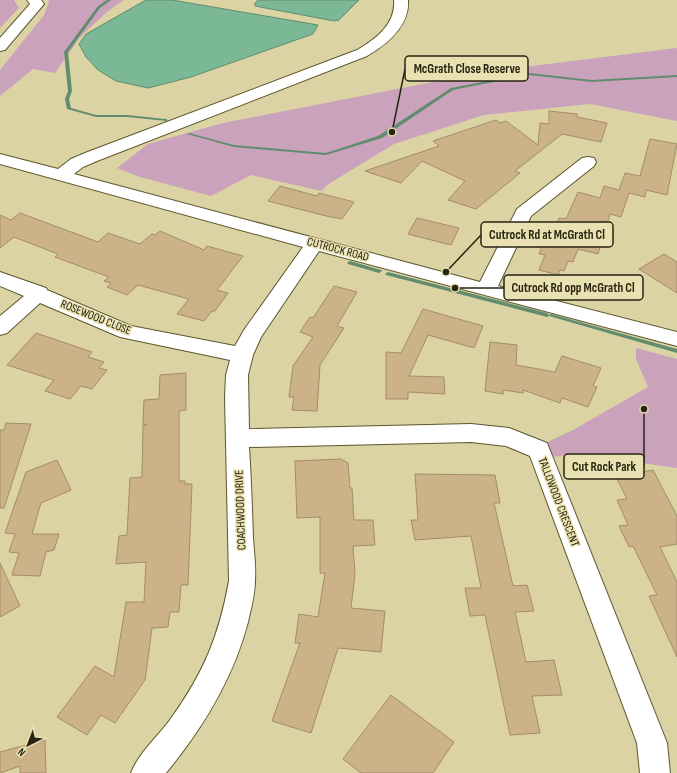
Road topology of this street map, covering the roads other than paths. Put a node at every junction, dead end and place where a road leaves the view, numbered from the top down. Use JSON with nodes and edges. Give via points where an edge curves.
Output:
{"nodes":[{"id":1,"x":34,"y":0,"type":"edge"},
{"id":2,"x":401,"y":0,"type":"edge"},
{"id":3,"x":0,"y":47,"type":"edge"},
{"id":4,"x":0,"y":158,"type":"edge"},
{"id":5,"x":588,"y":162,"type":"dead end"},
{"id":6,"x":62,"y":175,"type":"junction"},
{"id":7,"x":315,"y":243,"type":"junction"},
{"id":8,"x":0,"y":278,"type":"edge"},
{"id":9,"x":486,"y":290,"type":"junction"},
{"id":10,"x":39,"y":293,"type":"junction"},
{"id":11,"x":0,"y":328,"type":"edge"},
{"id":12,"x":677,"y":339,"type":"edge"},
{"id":13,"x":242,"y":354,"type":"junction"},
{"id":14,"x":237,"y":438,"type":"junction"},
{"id":15,"x":146,"y":773,"type":"edge"},
{"id":16,"x":655,"y":773,"type":"edge"}],
"edges":[{"from":1,"to":3,"type":"street","via":[[37,4]]},
{"from":2,"to":6,"type":"street","via":[[401,15],[391,30],[377,45],[362,53],[91,157],[77,163]]},
{"from":4,"to":6,"type":"street","name":"CUTROCK ROAD"},
{"from":5,"to":9,"type":"street","via":[[523,213]]},
{"from":6,"to":7,"type":"street","name":"CUTROCK ROAD"},
{"from":7,"to":9,"type":"street","name":"CUTROCK ROAD"},
{"from":7,"to":13,"type":"street","name":"COACHWOOD DRIVE","via":[[262,318]]},
{"from":8,"to":10,"type":"street","name":"ROSEWOOD CLOSE"},
{"from":9,"to":12,"type":"street","name":"CUTROCK ROAD"},
{"from":10,"to":11,"type":"street"},
{"from":10,"to":13,"type":"street","name":"ROSEWOOD CLOSE","via":[[127,332]]},
{"from":13,"to":14,"type":"street","name":"COACHWOOD DRIVE","via":[[237,375]]},
{"from":14,"to":15,"type":"street","name":"COACHWOOD DRIVE","via":[[242,581],[231,634],[220,665],[204,696],[174,740]]},
{"from":14,"to":16,"type":"street","name":"TALLOWOOD CRESCENT","via":[[471,433],[509,437],[539,450],[652,744]]}]}
